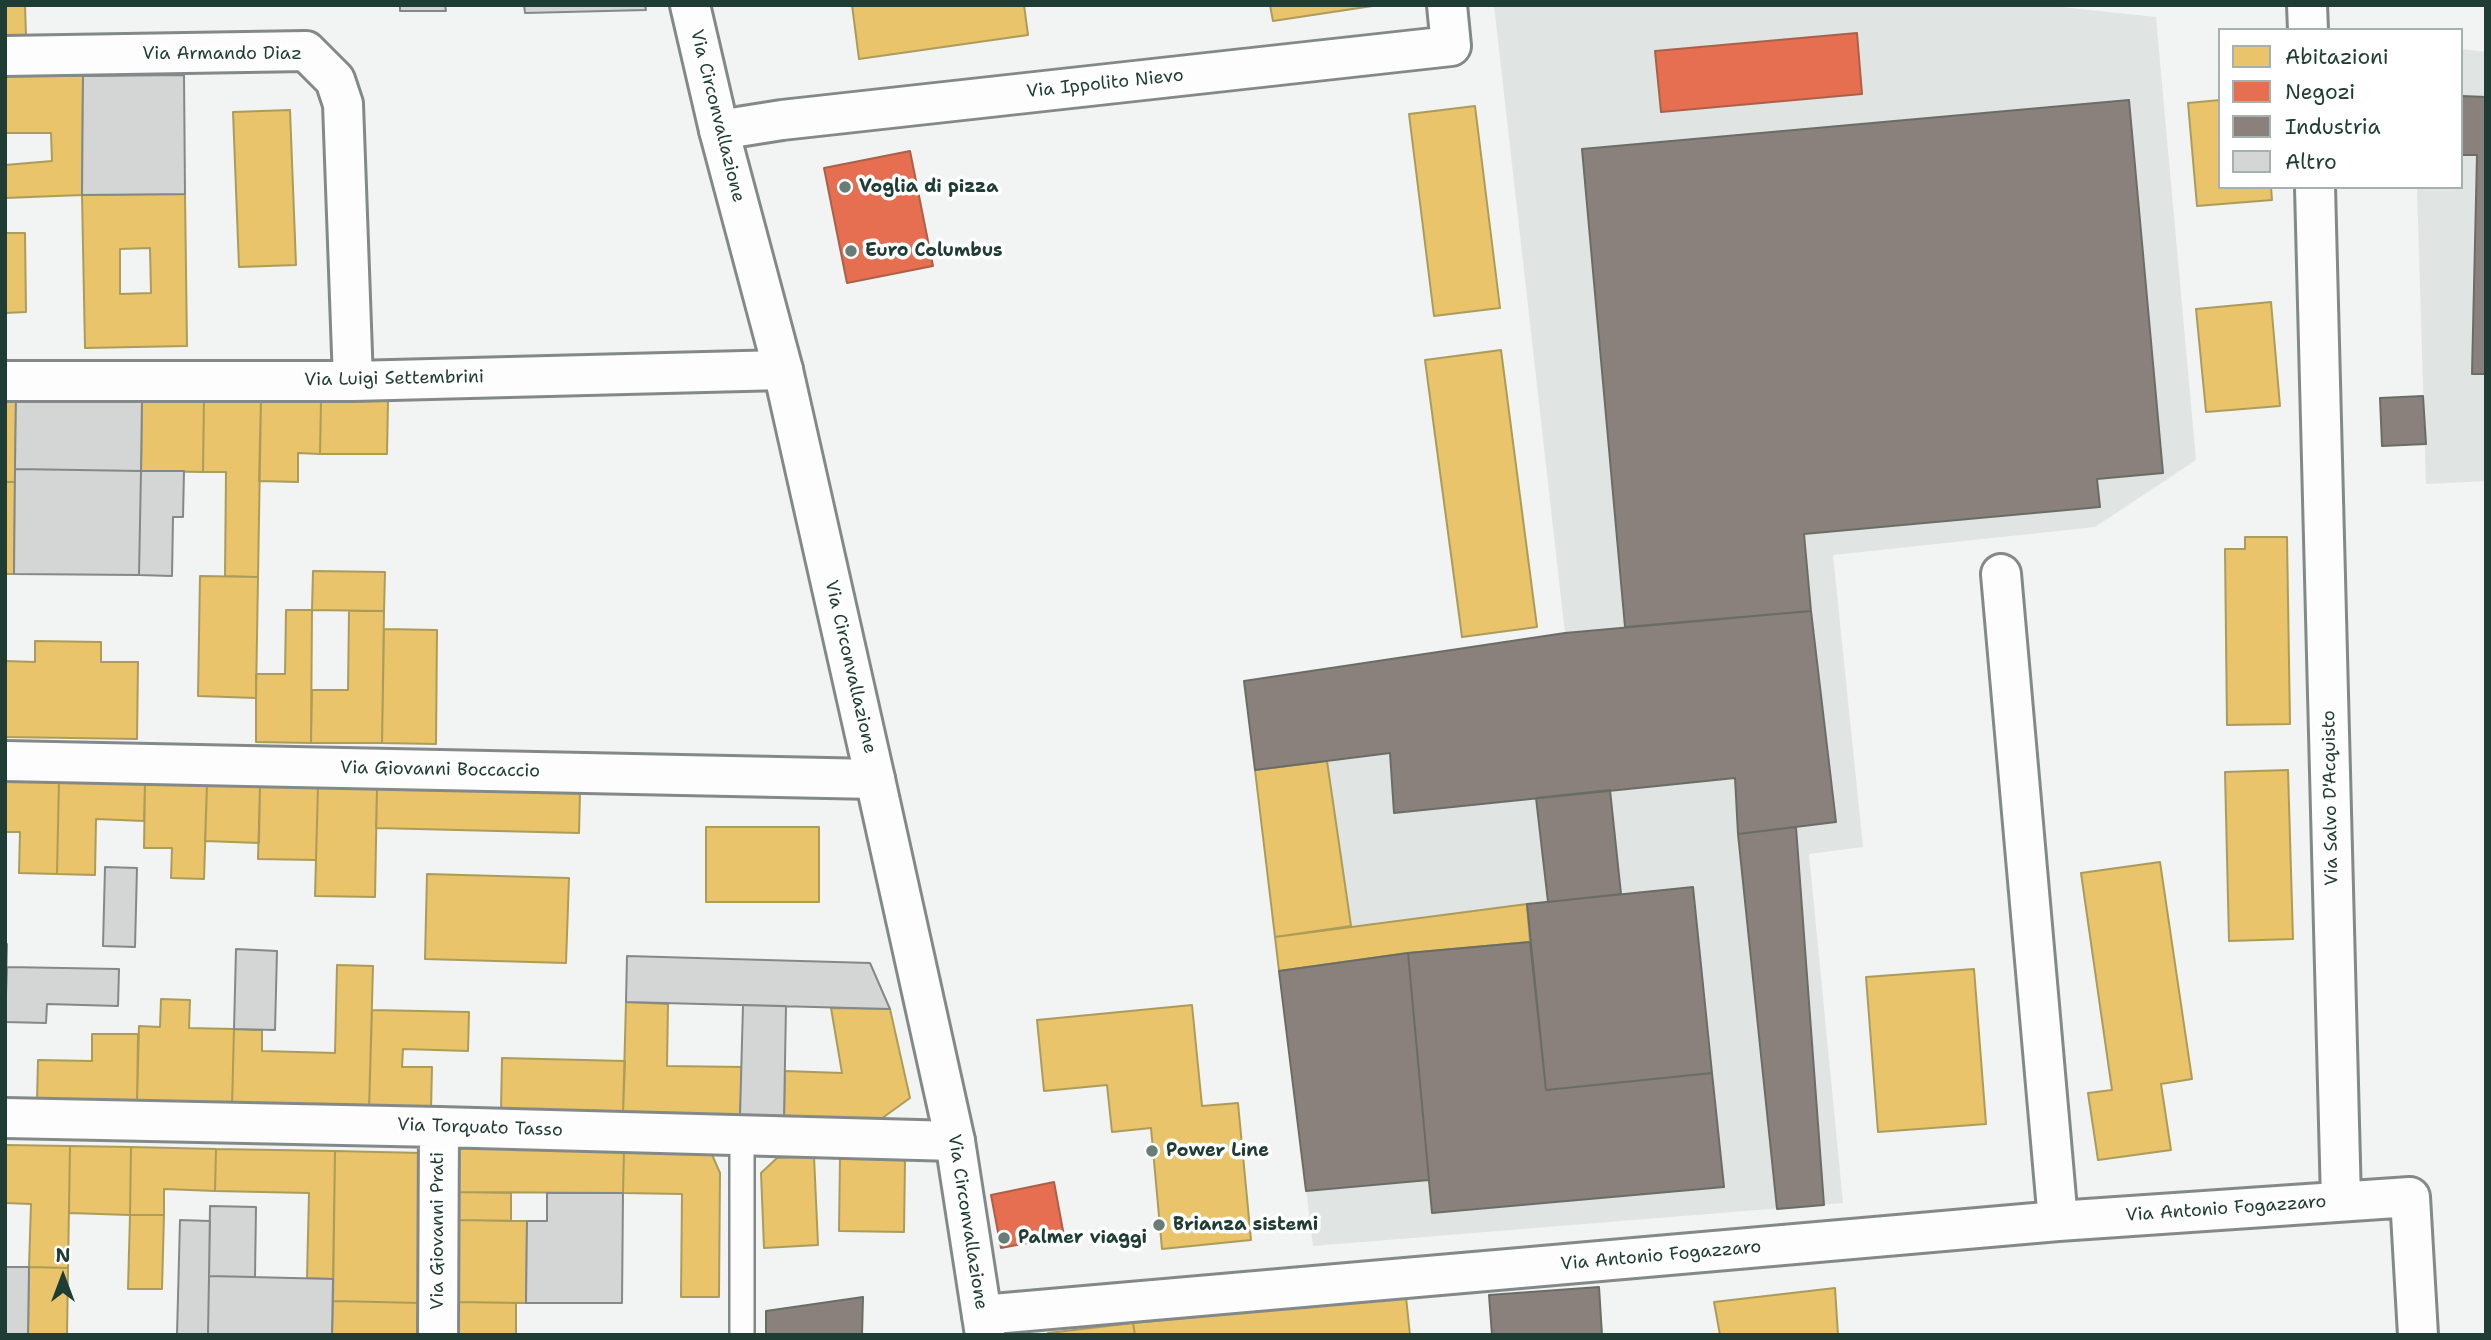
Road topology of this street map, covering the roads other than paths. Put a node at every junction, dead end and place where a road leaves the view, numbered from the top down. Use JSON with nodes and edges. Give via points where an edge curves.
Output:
{"nodes":[{"id":1,"x":691,"y":5,"type":"edge"},
{"id":2,"x":1447,"y":5,"type":"edge"},
{"id":3,"x":2307,"y":5,"type":"edge"},
{"id":4,"x":2308,"y":28,"type":"edge"},
{"id":5,"x":5,"y":56,"type":"edge"},
{"id":6,"x":719,"y":130,"type":"junction"},
{"id":7,"x":2315,"y":189,"type":"edge"},
{"id":8,"x":783,"y":370,"type":"junction"},
{"id":9,"x":5,"y":381,"type":"edge"},
{"id":10,"x":353,"y":381,"type":"junction"},
{"id":11,"x":2001,"y":574,"type":"dead end"},
{"id":12,"x":5,"y":761,"type":"edge"},
{"id":13,"x":875,"y":779,"type":"junction"},
{"id":14,"x":5,"y":1118,"type":"edge"},
{"id":15,"x":439,"y":1127,"type":"junction"},
{"id":16,"x":742,"y":1135,"type":"junction"},
{"id":17,"x":955,"y":1141,"type":"junction"},
{"id":18,"x":2341,"y":1201,"type":"junction"},
{"id":19,"x":2058,"y":1222,"type":"junction"},
{"id":20,"x":984,"y":1325,"type":"edge"},
{"id":21,"x":438,"y":1335,"type":"edge"},
{"id":22,"x":742,"y":1335,"type":"edge"},
{"id":23,"x":2418,"y":1335,"type":"edge"}],
"edges":[{"from":1,"to":6,"type":"street","name":"Via Circonvallazione"},
{"from":2,"to":6,"type":"street","name":"Via Ippolito Nievo","via":[[1451,46]]},
{"from":3,"to":4,"type":"street"},
{"from":5,"to":10,"type":"street","name":"Via Armando Diaz","via":[[306,51],[335,80],[342,104]]},
{"from":6,"to":8,"type":"street","name":"Via Circonvallazione"},
{"from":7,"to":18,"type":"street","name":"Via Salvo D'Acquisto"},
{"from":8,"to":10,"type":"street","name":"Via Luigi Settembrini"},
{"from":8,"to":13,"type":"street","name":"Via Circonvallazione"},
{"from":9,"to":10,"type":"street","name":"Via Luigi Settembrini"},
{"from":11,"to":19,"type":"street"},
{"from":12,"to":13,"type":"street","name":"Via Giovanni Boccaccio"},
{"from":13,"to":17,"type":"street","name":"Via Circonvallazione"},
{"from":14,"to":15,"type":"street","name":"Via Torquato Tasso"},
{"from":15,"to":16,"type":"street","name":"Via Torquato Tasso"},
{"from":15,"to":21,"type":"street","name":"Via Giovanni Prati"},
{"from":16,"to":17,"type":"street","name":"Via Torquato Tasso"},
{"from":16,"to":22,"type":"lane"},
{"from":17,"to":20,"type":"street","name":"Via Circonvallazione"},
{"from":18,"to":19,"type":"street","name":"Via Antonio Fogazzaro"},
{"from":18,"to":23,"type":"street","via":[[2410,1197]]},
{"from":19,"to":20,"type":"street","name":"Via Antonio Fogazzaro"}]}
